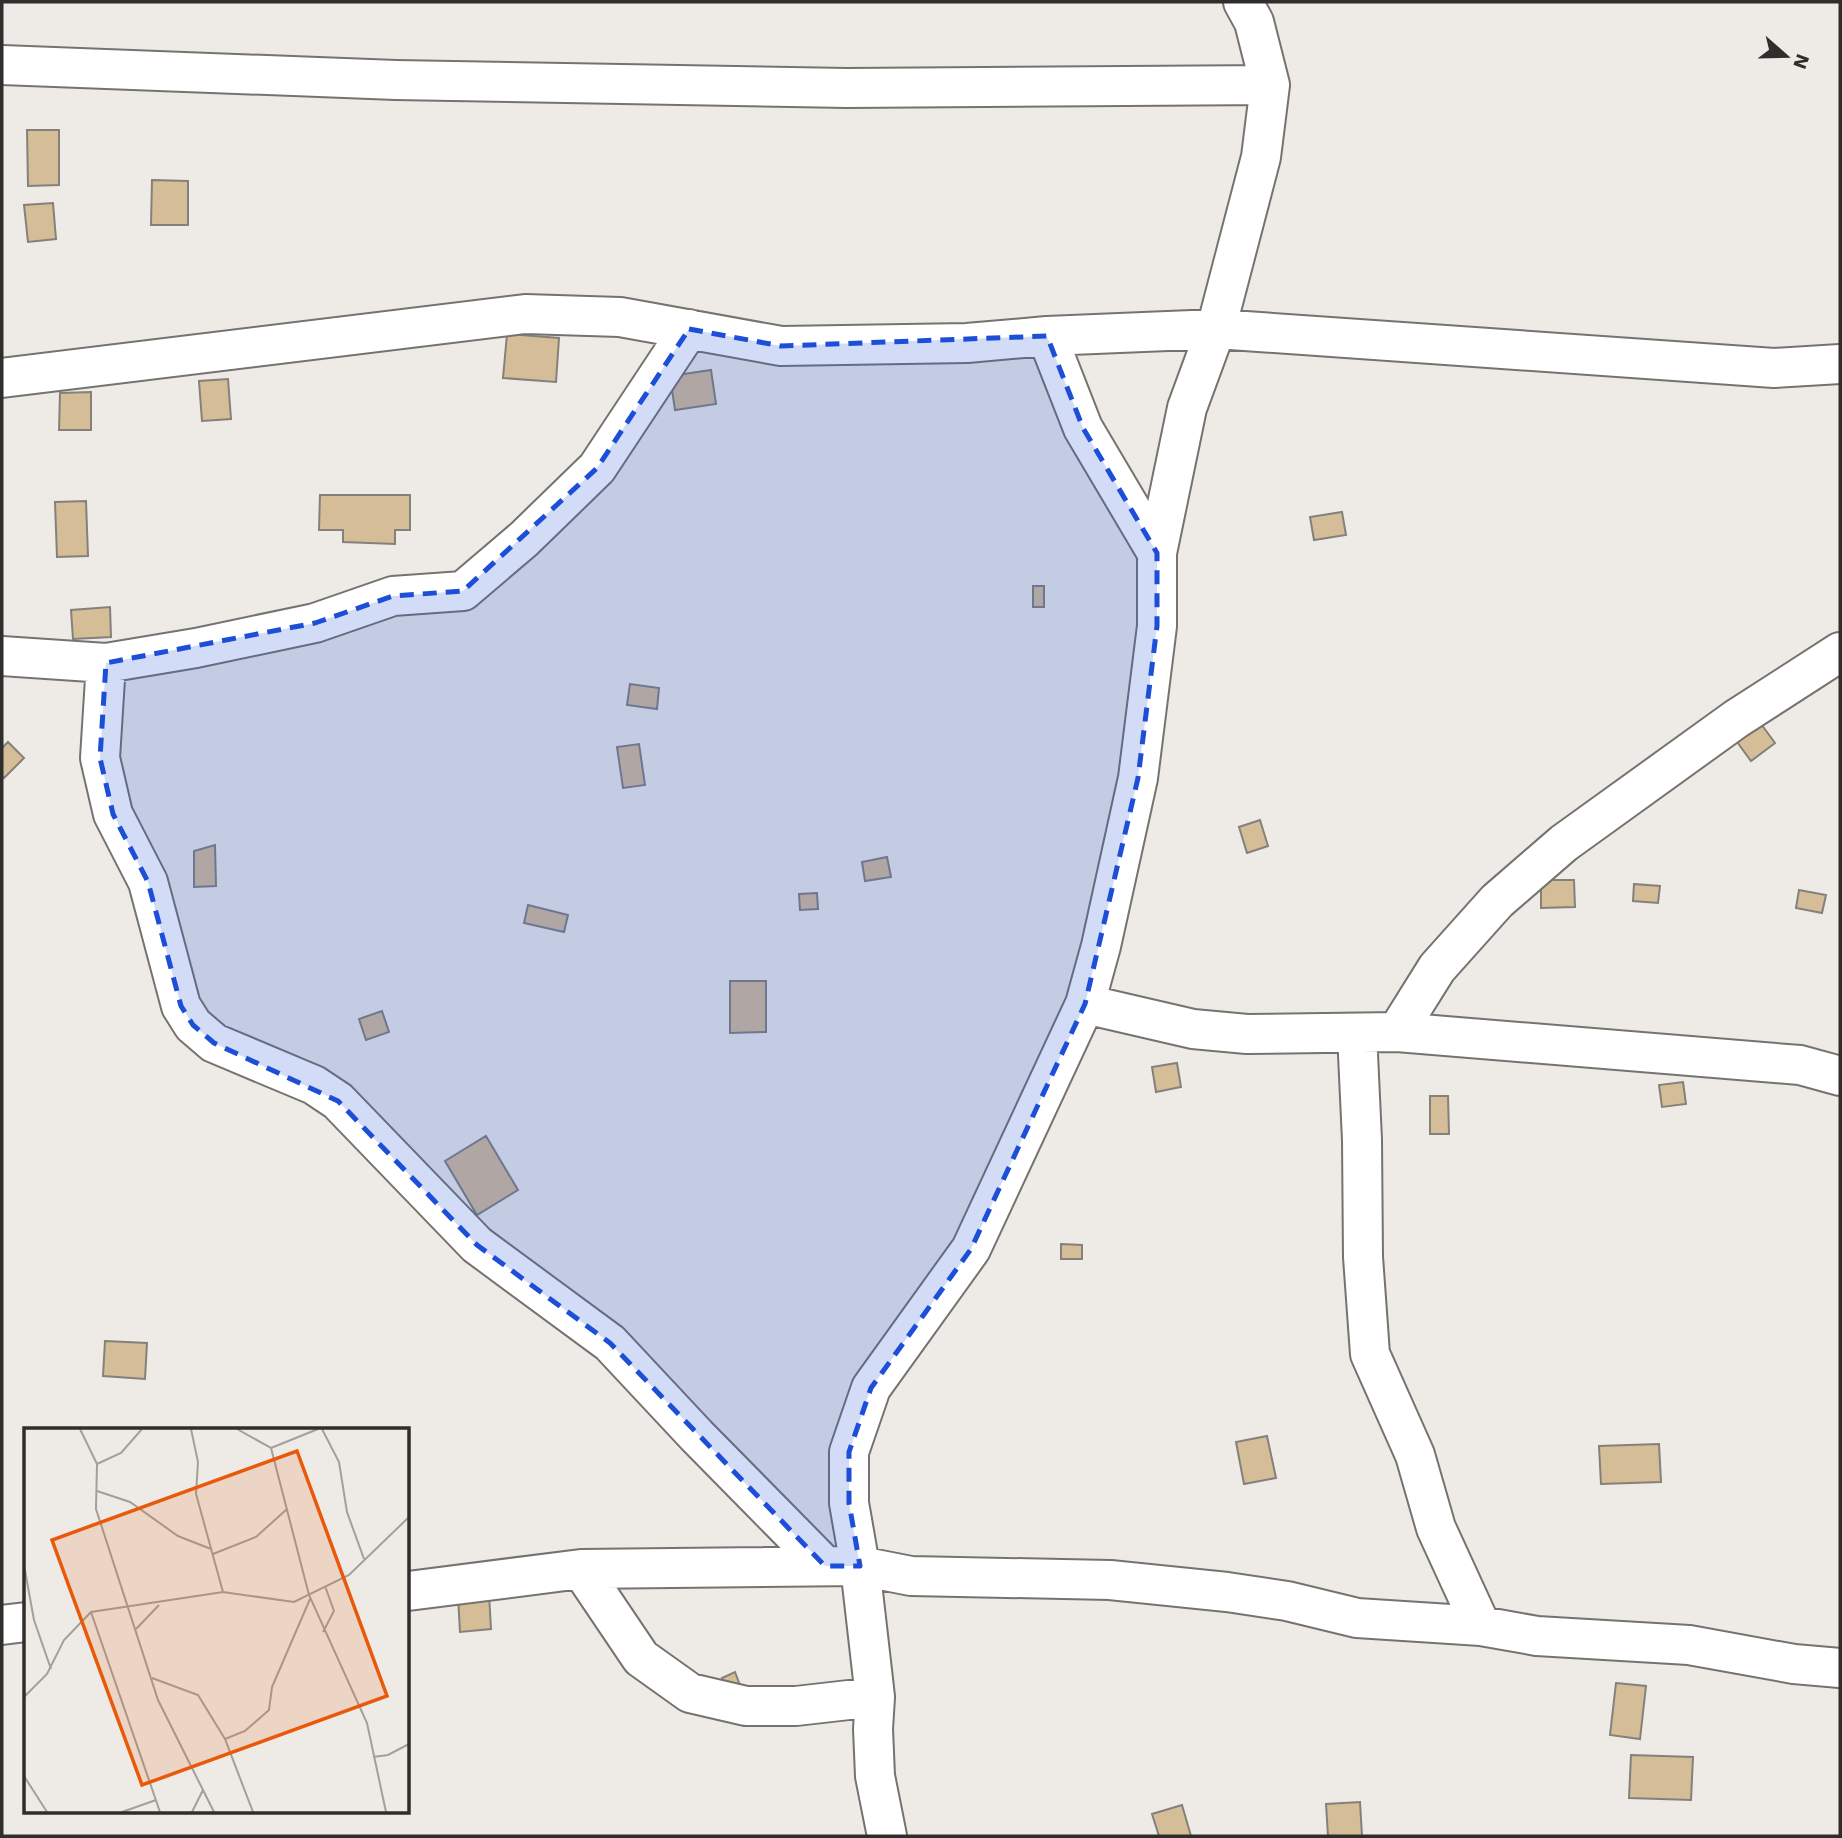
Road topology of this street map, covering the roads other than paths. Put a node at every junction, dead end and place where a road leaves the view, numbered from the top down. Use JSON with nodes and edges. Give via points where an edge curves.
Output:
{"nodes":[{"id":1,"x":1243,"y":2,"type":"edge"},
{"id":2,"x":2,"y":65,"type":"edge"},
{"id":3,"x":1270,"y":85,"type":"junction"},
{"id":4,"x":689,"y":329,"type":"junction"},
{"id":5,"x":1216,"y":329,"type":"junction"},
{"id":6,"x":1047,"y":336,"type":"junction"},
{"id":7,"x":1840,"y":364,"type":"edge"},
{"id":8,"x":2,"y":377,"type":"edge"},
{"id":9,"x":1157,"y":553,"type":"junction"},
{"id":10,"x":1840,"y":652,"type":"edge"},
{"id":11,"x":2,"y":656,"type":"edge"},
{"id":12,"x":106,"y":663,"type":"junction"},
{"id":13,"x":1086,"y":1004,"type":"junction"},
{"id":14,"x":1397,"y":1032,"type":"junction"},
{"id":15,"x":1357,"y":1033,"type":"junction"},
{"id":16,"x":1840,"y":1076,"type":"edge"},
{"id":17,"x":843,"y":1566,"type":"junction"},
{"id":18,"x":581,"y":1569,"type":"junction"},
{"id":19,"x":410,"y":1591,"type":"edge"},
{"id":20,"x":24,"y":1622,"type":"edge"},
{"id":21,"x":2,"y":1625,"type":"edge"},
{"id":22,"x":1481,"y":1626,"type":"junction"},
{"id":23,"x":1840,"y":1668,"type":"edge"},
{"id":24,"x":875,"y":1697,"type":"junction"},
{"id":25,"x":887,"y":1836,"type":"edge"}],
"edges":[{"from":1,"to":3,"type":"street","via":[[1254,22]]},
{"from":2,"to":3,"type":"street","via":[[396,80],[846,89]]},
{"from":3,"to":5,"type":"street","via":[[1261,157]]},
{"from":4,"to":6,"type":"street","via":[[781,346],[967,343]]},
{"from":4,"to":8,"type":"street","via":[[620,317],[525,314]]},
{"from":4,"to":12,"type":"street","via":[[597,468],[463,591],[393,597],[314,623]]},
{"from":5,"to":6,"type":"street"},
{"from":5,"to":7,"type":"street","via":[[1774,369]]},
{"from":5,"to":9,"type":"street","via":[[1187,408]]},
{"from":6,"to":9,"type":"street","via":[[1083,428]]},
{"from":9,"to":13,"type":"street","via":[[1157,626],[1138,778]]},
{"from":10,"to":14,"type":"street","via":[[1714,734],[1564,843],[1497,901],[1437,968]]},
{"from":11,"to":12,"type":"street"},
{"from":12,"to":17,"type":"street","via":[[100,758],[113,814],[148,882],[181,1006],[193,1025],[214,1043],[314,1085],[338,1101],[477,1245],[610,1343],[697,1436]]},
{"from":13,"to":15,"type":"street","via":[[1193,1029],[1247,1034]]},
{"from":13,"to":17,"type":"street","via":[[971,1249],[871,1388],[849,1452]]},
{"from":14,"to":15,"type":"street"},
{"from":14,"to":16,"type":"street","via":[[1786,1064]]},
{"from":15,"to":22,"type":"street","via":[[1370,1354],[1415,1455],[1436,1528]]},
{"from":17,"to":18,"type":"street"},
{"from":17,"to":22,"type":"street","via":[[911,1576],[1123,1582],[1275,1599],[1357,1618]]},
{"from":17,"to":24,"type":"street","via":[[868,1651]]},
{"from":18,"to":19,"type":"street"},
{"from":18,"to":24,"type":"street","via":[[641,1658],[690,1693],[746,1706]]},
{"from":20,"to":21,"type":"street"},
{"from":22,"to":23,"type":"street","via":[[1537,1636],[1689,1645]]},
{"from":24,"to":25,"type":"street","via":[[875,1776]]}]}
